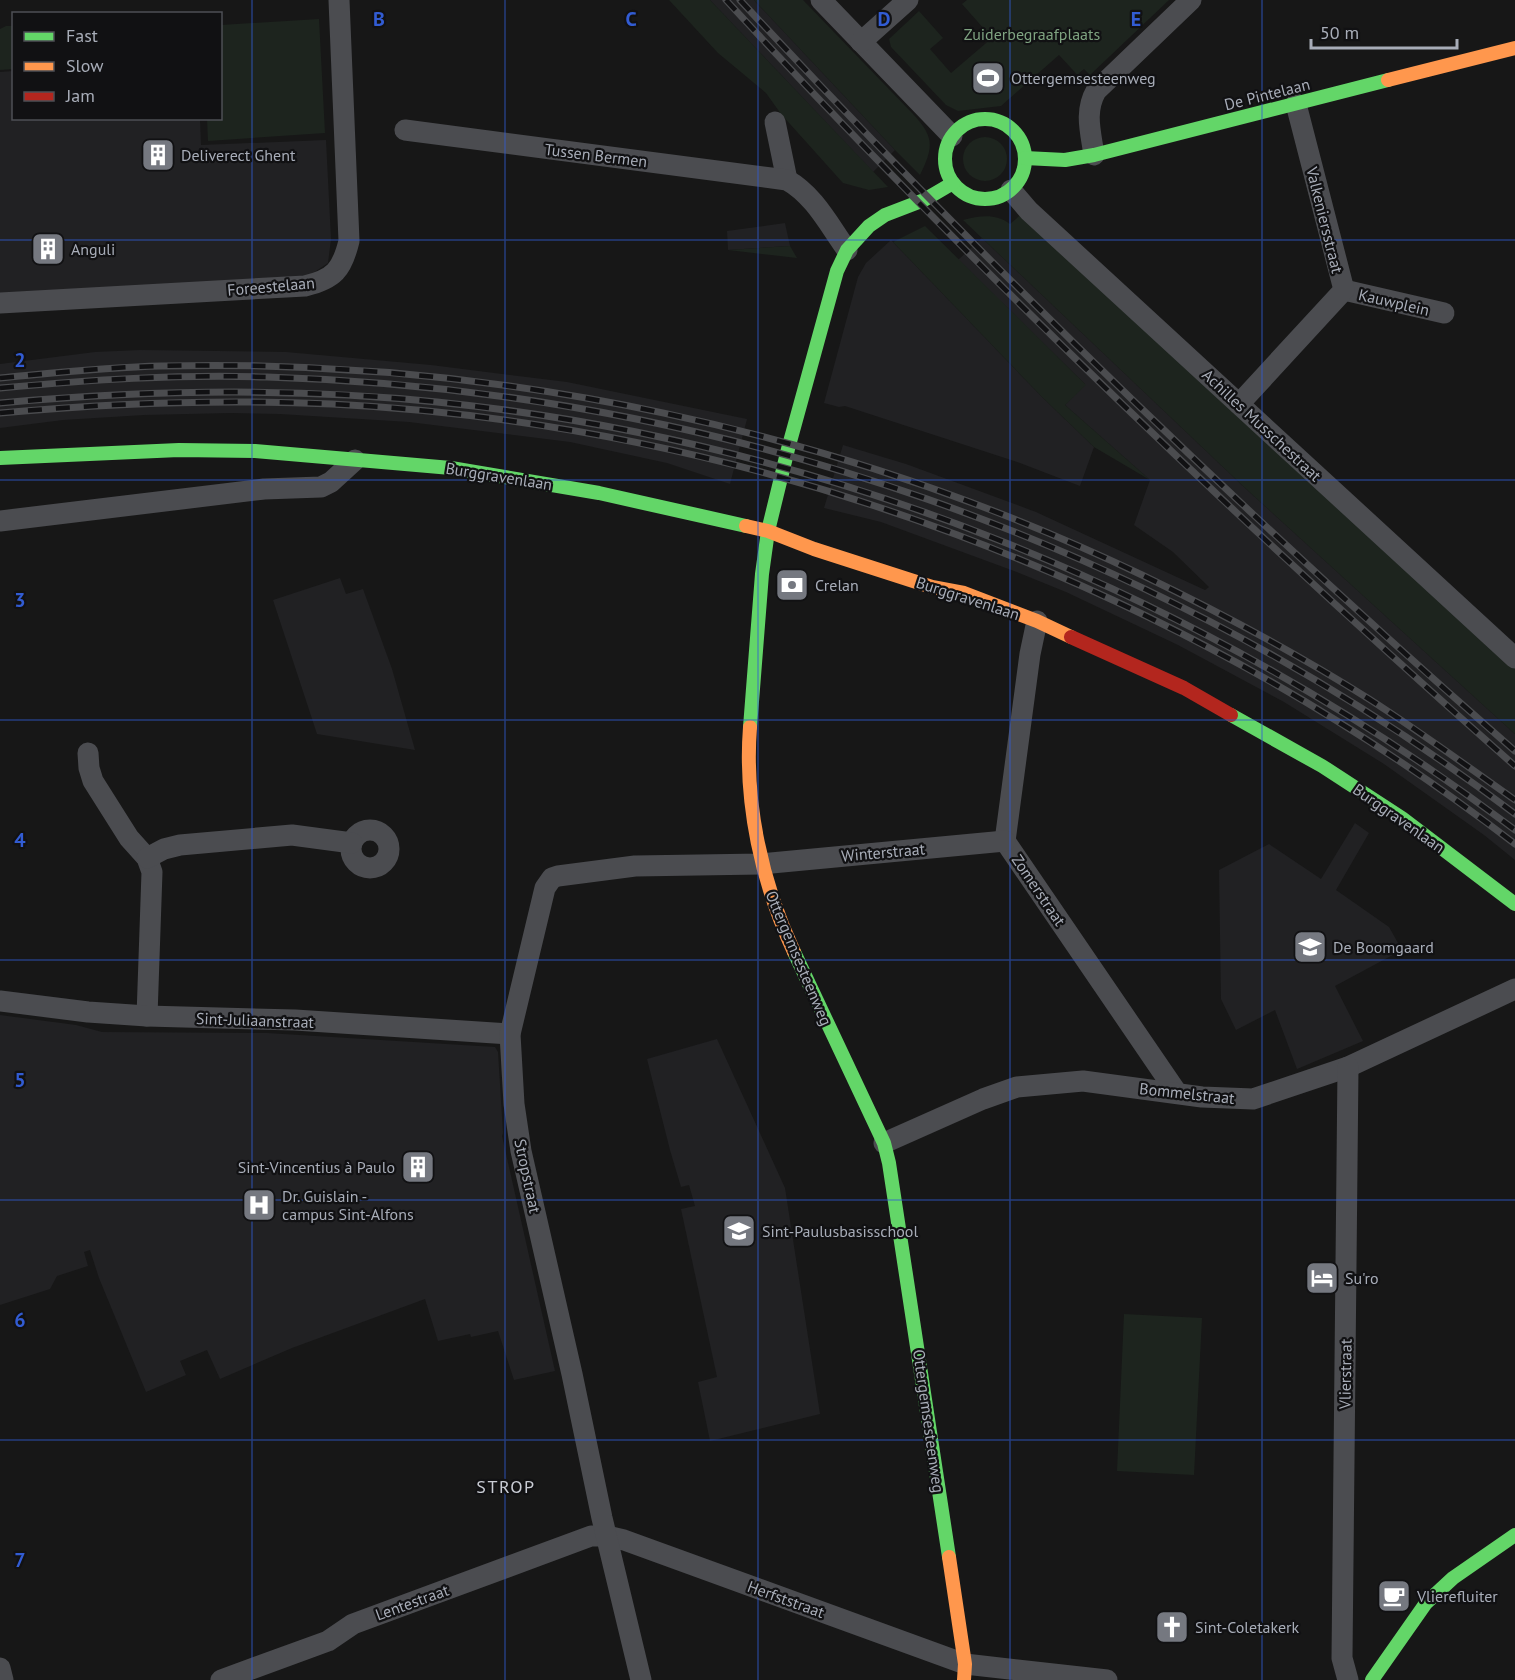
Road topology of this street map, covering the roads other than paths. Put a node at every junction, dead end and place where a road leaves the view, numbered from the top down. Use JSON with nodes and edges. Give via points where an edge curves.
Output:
{"nodes":[{"id":1,"x":339,"y":0,"type":"edge"},
{"id":2,"x":822,"y":0,"type":"edge"},
{"id":3,"x":908,"y":0,"type":"edge"},
{"id":4,"x":1191,"y":0,"type":"edge"},
{"id":5,"x":861,"y":42,"type":"junction"},
{"id":6,"x":1515,"y":48,"type":"edge"},
{"id":7,"x":1296,"y":104,"type":"junction"},
{"id":8,"x":775,"y":122,"type":"dead end"},
{"id":9,"x":405,"y":130,"type":"dead end"},
{"id":10,"x":952,"y":136,"type":"junction"},
{"id":11,"x":1094,"y":155,"type":"junction"},
{"id":12,"x":1025,"y":158,"type":"junction"},
{"id":13,"x":787,"y":180,"type":"junction"},
{"id":14,"x":953,"y":183,"type":"junction"},
{"id":15,"x":1011,"y":190,"type":"junction"},
{"id":16,"x":847,"y":250,"type":"junction"},
{"id":17,"x":1344,"y":290,"type":"junction"},
{"id":18,"x":0,"y":303,"type":"edge"},
{"id":19,"x":1444,"y":313,"type":"dead end"},
{"id":20,"x":1239,"y":404,"type":"junction"},
{"id":21,"x":0,"y":458,"type":"edge"},
{"id":22,"x":355,"y":460,"type":"junction"},
{"id":23,"x":0,"y":521,"type":"edge"},
{"id":24,"x":768,"y":531,"type":"junction"},
{"id":25,"x":1037,"y":621,"type":"junction"},
{"id":26,"x":1515,"y":658,"type":"edge"},
{"id":27,"x":88,"y":753,"type":"dead end"},
{"id":28,"x":1005,"y":841,"type":"junction"},
{"id":29,"x":352,"y":843,"type":"dead end"},
{"id":30,"x":147,"y":858,"type":"junction"},
{"id":31,"x":761,"y":864,"type":"junction"},
{"id":32,"x":1515,"y":904,"type":"edge"},
{"id":33,"x":1515,"y":989,"type":"edge"},
{"id":34,"x":0,"y":1001,"type":"edge"},
{"id":35,"x":147,"y":1016,"type":"junction"},
{"id":36,"x":510,"y":1034,"type":"junction"},
{"id":37,"x":1348,"y":1067,"type":"junction"},
{"id":38,"x":1177,"y":1094,"type":"junction"},
{"id":39,"x":884,"y":1143,"type":"junction"},
{"id":40,"x":1515,"y":1535,"type":"edge"},
{"id":41,"x":607,"y":1536,"type":"junction"},
{"id":42,"x":0,"y":1668,"type":"edge"},
{"id":43,"x":964,"y":1672,"type":"edge"},
{"id":44,"x":3,"y":1680,"type":"edge"},
{"id":45,"x":221,"y":1680,"type":"edge"},
{"id":46,"x":641,"y":1680,"type":"edge"},
{"id":47,"x":1107,"y":1680,"type":"edge"},
{"id":48,"x":1348,"y":1680,"type":"edge"},
{"id":49,"x":1372,"y":1680,"type":"edge"}],
"edges":[{"from":1,"to":18,"type":"street","name":"Foreestelaan","via":[[349,242],[345,259],[335,274],[305,286]]},
{"from":2,"to":5,"type":"street"},
{"from":3,"to":5,"type":"street"},
{"from":4,"to":11,"type":"street","via":[[1096,91],[1088,115]]},
{"from":5,"to":10,"type":"street"},
{"from":6,"to":7,"type":"street","name":"De Pintelaan"},
{"from":7,"to":11,"type":"street","name":"De Pintelaan"},
{"from":7,"to":17,"type":"street","name":"Valkeniersstraat"},
{"from":8,"to":13,"type":"street"},
{"from":9,"to":13,"type":"street","name":"Tussen Bermen"},
{"from":10,"to":12,"type":"street","via":[[967,123],[997,121],[1020,140]]},
{"from":10,"to":14,"type":"street","via":[[945,160]]},
{"from":11,"to":12,"type":"street","name":"De Pintelaan","via":[[1065,160]]},
{"from":12,"to":15,"type":"street","via":[[1022,176]]},
{"from":13,"to":16,"type":"street","via":[[808,195]]},
{"from":14,"to":15,"type":"street","via":[[965,194],[982,200]]},
{"from":14,"to":16,"type":"street","name":"Ottergemsesteenweg","via":[[924,200],[885,215]]},
{"from":15,"to":20,"type":"street","name":"Achilles Musschestraat"},
{"from":16,"to":24,"type":"street","name":"Ottergemsesteenweg","via":[[830,292]]},
{"from":17,"to":19,"type":"street","name":"Kauwplein"},
{"from":17,"to":20,"type":"street","name":"Valkeniersstraat"},
{"from":20,"to":26,"type":"street","name":"Achilles Musschestraat"},
{"from":21,"to":22,"type":"street","name":"Burggravenlaan","via":[[179,450],[255,451]]},
{"from":22,"to":23,"type":"street","via":[[321,487],[264,489]]},
{"from":22,"to":24,"type":"street","name":"Burggravenlaan","via":[[525,479]]},
{"from":24,"to":25,"type":"street","name":"Burggravenlaan","via":[[932,587],[964,593]]},
{"from":24,"to":31,"type":"street","name":"Ottergemsesteenweg","via":[[748,755]]},
{"from":25,"to":28,"type":"street","name":"Zomerstraat"},
{"from":25,"to":32,"type":"street","name":"Burggravenlaan","via":[[1184,688],[1291,747],[1402,818]]},
{"from":27,"to":30,"type":"street","via":[[93,781],[129,838]]},
{"from":28,"to":31,"type":"street","name":"Winterstraat"},
{"from":28,"to":38,"type":"street","name":"Zomerstraat"},
{"from":29,"to":30,"type":"street","via":[[292,835],[180,845]]},
{"from":30,"to":35,"type":"street","via":[[152,872]]},
{"from":31,"to":36,"type":"street","name":"Stropstraat","via":[[635,866],[552,878],[545,888]]},
{"from":31,"to":39,"type":"street","name":"Ottergemsesteenweg","via":[[782,927]]},
{"from":33,"to":37,"type":"street","name":"Bommelstraat"},
{"from":34,"to":35,"type":"street","name":"Sint-Juliaanstraat"},
{"from":35,"to":36,"type":"street","name":"Sint-Juliaanstraat","via":[[295,1020]]},
{"from":36,"to":41,"type":"street","name":"Stropstraat","via":[[521,1151]]},
{"from":37,"to":38,"type":"street","name":"Bommelstraat","via":[[1253,1100]]},
{"from":37,"to":48,"type":"street","name":"Vlierstraat","via":[[1342,1658]]},
{"from":38,"to":39,"type":"street","name":"Bommelstraat","via":[[1083,1081],[1017,1087]]},
{"from":39,"to":43,"type":"street","name":"Ottergemsesteenweg"},
{"from":40,"to":49,"type":"street","via":[[1453,1578],[1426,1603]]},
{"from":41,"to":43,"type":"street","name":"Herfststraat"},
{"from":41,"to":45,"type":"street","name":"Lentestraat","via":[[591,1536],[374,1616],[328,1641]]},
{"from":41,"to":46,"type":"street","name":"Stropstraat"},
{"from":42,"to":44,"type":"street"},
{"from":43,"to":47,"type":"street","name":"Herfststraat"}]}
